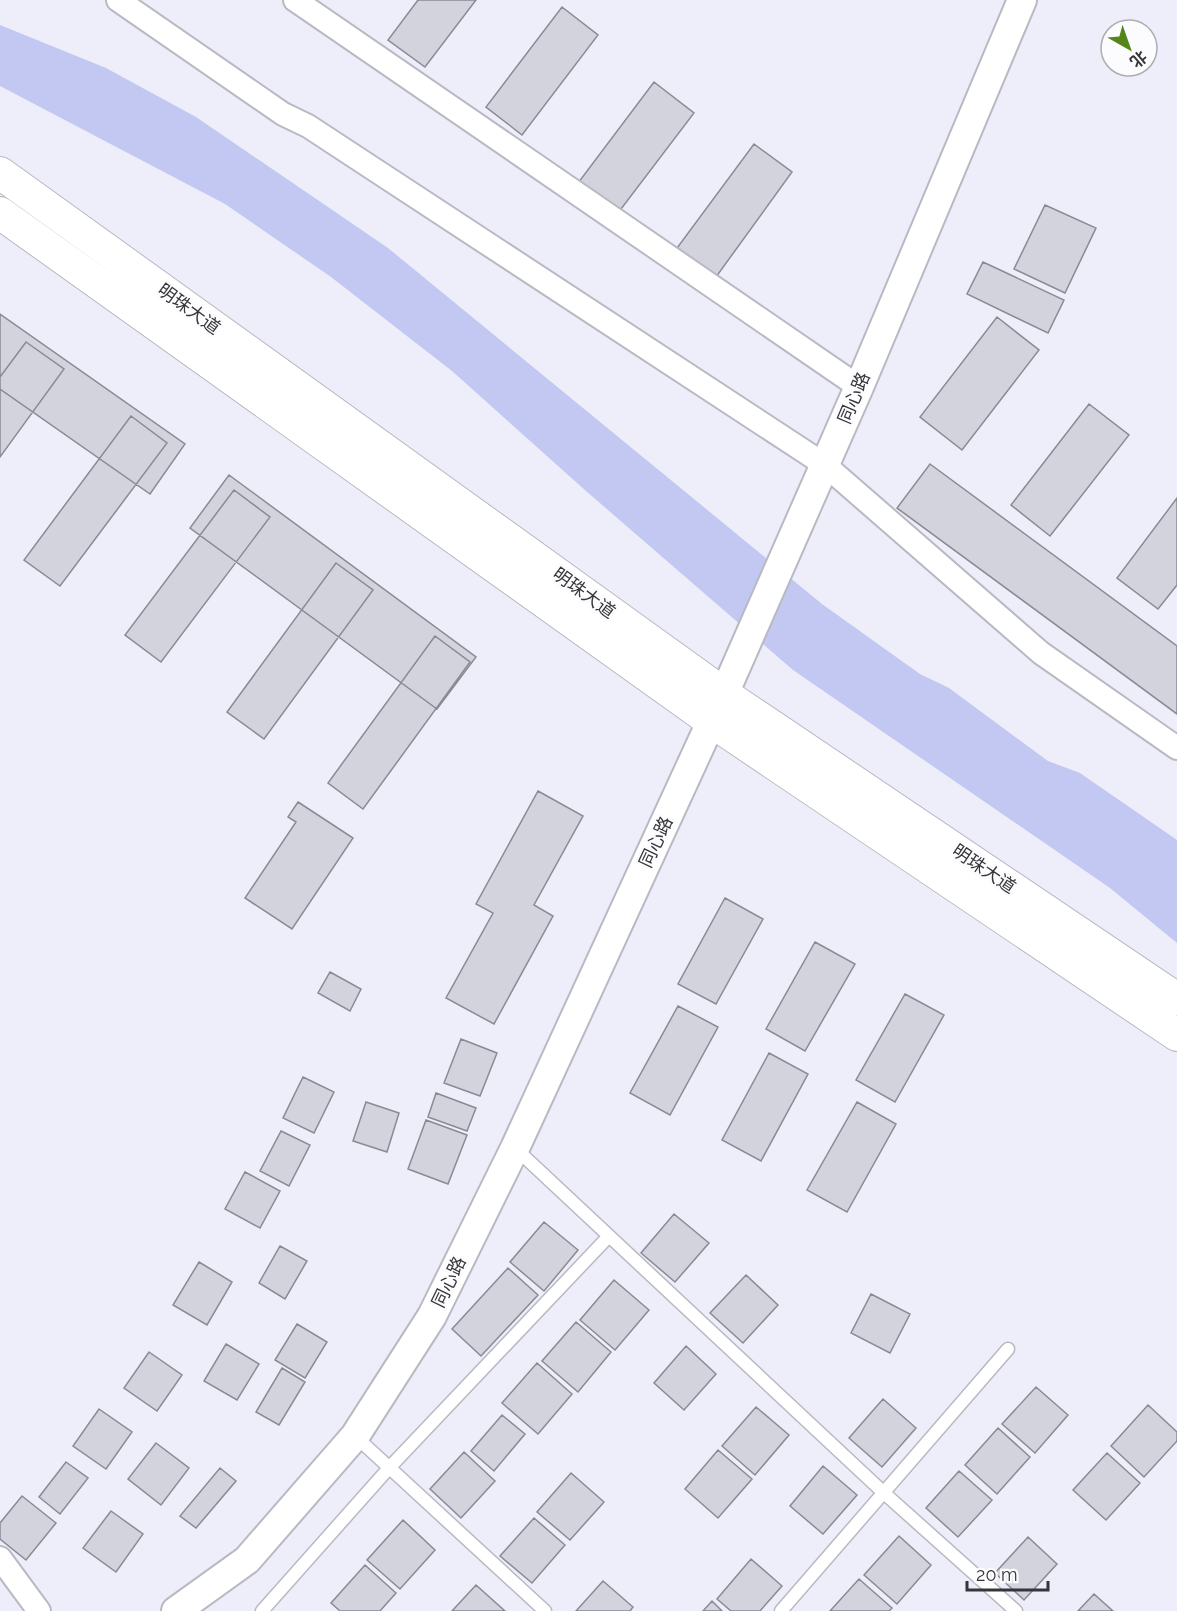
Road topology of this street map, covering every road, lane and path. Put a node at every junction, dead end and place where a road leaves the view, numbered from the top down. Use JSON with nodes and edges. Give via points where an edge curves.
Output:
{"nodes":[{"id":1,"x":118,"y":0,"type":"edge"},
{"id":2,"x":295,"y":0,"type":"edge"},
{"id":3,"x":1022,"y":0,"type":"edge"},
{"id":4,"x":0,"y":173,"type":"edge"},
{"id":5,"x":0,"y":213,"type":"edge"},
{"id":6,"x":859,"y":387,"type":"junction"},
{"id":7,"x":825,"y":465,"type":"junction"},
{"id":8,"x":718,"y":708,"type":"junction"},
{"id":9,"x":1177,"y":748,"type":"edge"},
{"id":10,"x":1177,"y":999,"type":"edge"},
{"id":11,"x":1177,"y":1035,"type":"edge"},
{"id":12,"x":515,"y":1148,"type":"junction"},
{"id":13,"x":609,"y":1236,"type":"junction"},
{"id":14,"x":1008,"y":1349,"type":"dead end"},
{"id":15,"x":355,"y":1436,"type":"junction"},
{"id":16,"x":389,"y":1468,"type":"junction"},
{"id":17,"x":884,"y":1493,"type":"junction"},
{"id":18,"x":0,"y":1558,"type":"edge"},
{"id":19,"x":39,"y":1611,"type":"edge"},
{"id":20,"x":177,"y":1611,"type":"edge"},
{"id":21,"x":262,"y":1611,"type":"edge"},
{"id":22,"x":545,"y":1611,"type":"edge"},
{"id":23,"x":781,"y":1611,"type":"edge"},
{"id":24,"x":1016,"y":1611,"type":"edge"}],
"edges":[{"from":1,"to":7,"type":"street","via":[[283,114],[308,126]]},
{"from":2,"to":6,"type":"street"},
{"from":3,"to":6,"type":"street","name":"同心路"},
{"from":4,"to":8,"type":"main road","name":"明珠大道"},
{"from":5,"to":8,"type":"main road","name":"明珠大道"},
{"from":6,"to":7,"type":"street","name":"同心路"},
{"from":7,"to":8,"type":"street","name":"同心路"},
{"from":7,"to":9,"type":"street","via":[[1041,652]]},
{"from":8,"to":10,"type":"main road","name":"明珠大道"},
{"from":8,"to":11,"type":"main road","name":"明珠大道"},
{"from":8,"to":12,"type":"street","name":"同心路"},
{"from":12,"to":13,"type":"lane"},
{"from":12,"to":15,"type":"street","name":"同心路","via":[[432,1316]]},
{"from":13,"to":16,"type":"lane"},
{"from":13,"to":17,"type":"lane"},
{"from":14,"to":17,"type":"lane"},
{"from":15,"to":16,"type":"lane"},
{"from":15,"to":20,"type":"street","name":"同心路","via":[[247,1560]]},
{"from":16,"to":21,"type":"lane"},
{"from":16,"to":22,"type":"lane"},
{"from":17,"to":23,"type":"lane"},
{"from":17,"to":24,"type":"lane"},
{"from":18,"to":19,"type":"street"}]}
